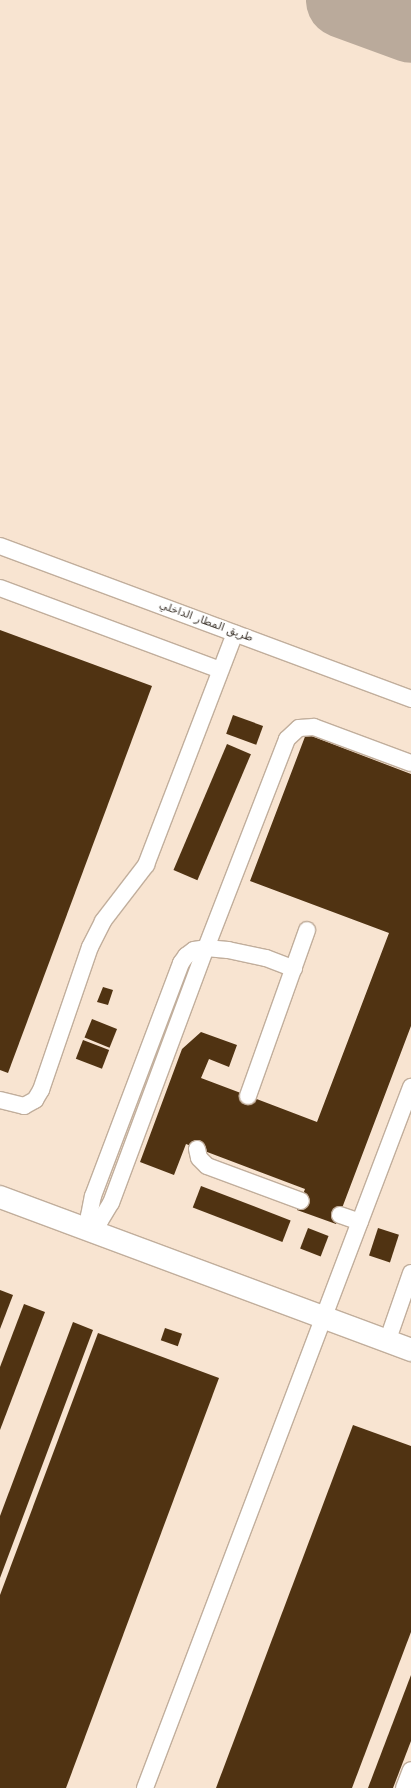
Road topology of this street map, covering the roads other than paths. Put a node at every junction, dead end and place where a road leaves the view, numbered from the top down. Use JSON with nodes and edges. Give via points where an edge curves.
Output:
{"nodes":[{"id":1,"x":0,"y":546,"type":"edge"},
{"id":2,"x":0,"y":588,"type":"edge"},
{"id":3,"x":235,"y":633,"type":"junction"},
{"id":4,"x":220,"y":670,"type":"junction"},
{"id":5,"x":411,"y":699,"type":"edge"},
{"id":6,"x":411,"y":763,"type":"edge"},
{"id":7,"x":307,"y":930,"type":"dead end"},
{"id":8,"x":206,"y":948,"type":"junction"},
{"id":9,"x":294,"y":969,"type":"junction"},
{"id":10,"x":411,"y":1087,"type":"edge"},
{"id":11,"x":248,"y":1096,"type":"dead end"},
{"id":12,"x":0,"y":1100,"type":"edge"},
{"id":13,"x":197,"y":1149,"type":"dead end"},
{"id":14,"x":0,"y":1197,"type":"edge"},
{"id":15,"x":301,"y":1200,"type":"dead end"},
{"id":16,"x":340,"y":1215,"type":"dead end"},
{"id":17,"x":360,"y":1222,"type":"junction"},
{"id":18,"x":90,"y":1231,"type":"junction"},
{"id":19,"x":411,"y":1273,"type":"edge"},
{"id":20,"x":408,"y":1290,"type":"edge"},
{"id":21,"x":324,"y":1318,"type":"junction"},
{"id":22,"x":388,"y":1342,"type":"junction"},
{"id":23,"x":411,"y":1350,"type":"edge"},
{"id":24,"x":411,"y":1770,"type":"edge"},
{"id":25,"x":145,"y":1788,"type":"edge"},
{"id":26,"x":404,"y":1788,"type":"edge"}],
"edges":[{"from":1,"to":3,"type":"lane","name":"طريق المطار الداخلي"},
{"from":2,"to":4,"type":"lane"},
{"from":3,"to":4,"type":"lane"},
{"from":3,"to":5,"type":"lane","name":"طريق المطار الداخلي"},
{"from":4,"to":12,"type":"lane","via":[[146,865],[103,921],[90,947],[41,1090],[35,1100],[24,1106]]},
{"from":6,"to":8,"type":"lane","via":[[314,727],[299,728],[292,732],[287,738]]},
{"from":7,"to":9,"type":"lane"},
{"from":8,"to":9,"type":"lane","via":[[247,953]]},
{"from":8,"to":18,"type":"lane","via":[[194,950],[181,963],[92,1196]]},
{"from":9,"to":11,"type":"lane"},
{"from":10,"to":17,"type":"lane"},
{"from":13,"to":15,"type":"lane","via":[[199,1158],[207,1166]]},
{"from":14,"to":18,"type":"street"},
{"from":16,"to":17,"type":"lane"},
{"from":17,"to":21,"type":"lane"},
{"from":18,"to":21,"type":"street"},
{"from":19,"to":20,"type":"lane"},
{"from":20,"to":22,"type":"lane"},
{"from":21,"to":22,"type":"street"},
{"from":21,"to":25,"type":"lane"},
{"from":22,"to":23,"type":"street"},
{"from":24,"to":26,"type":"lane"}]}
